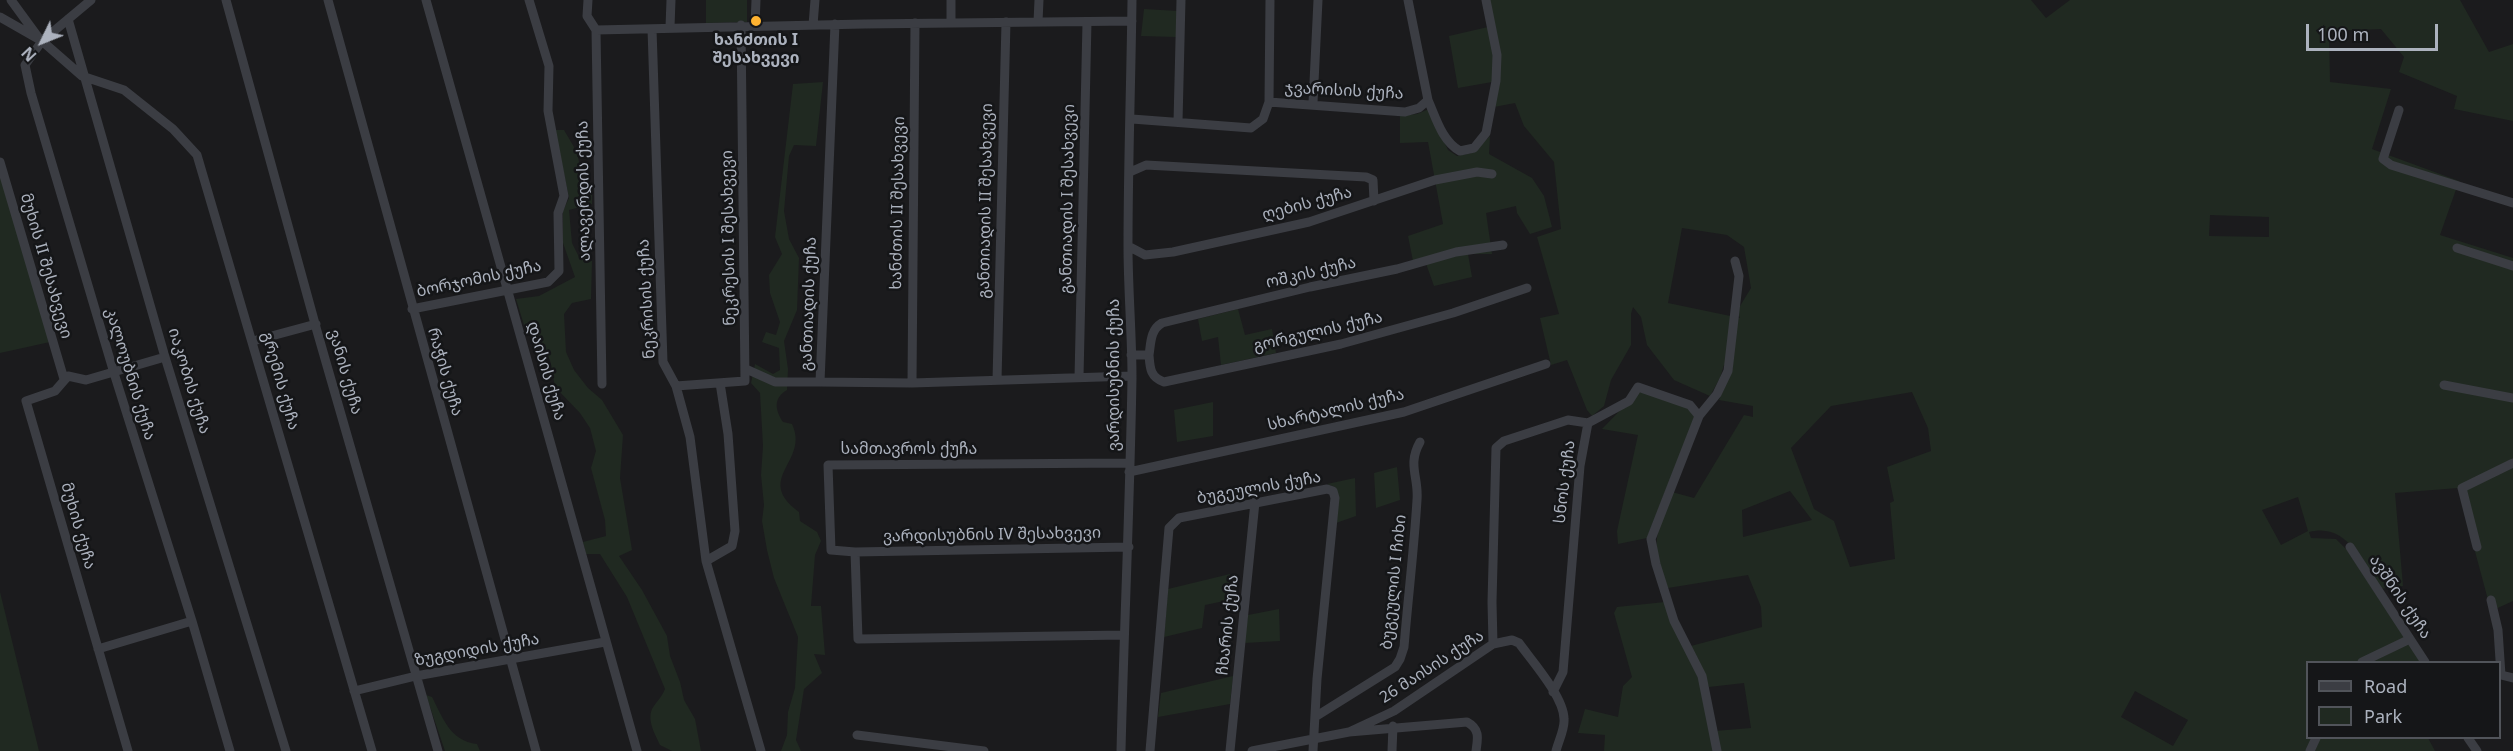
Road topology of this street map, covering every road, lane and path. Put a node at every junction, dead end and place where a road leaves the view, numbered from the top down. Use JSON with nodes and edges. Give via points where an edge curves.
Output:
{"nodes":[{"id":1,"x":11,"y":0,"type":"edge"},
{"id":2,"x":92,"y":0,"type":"edge"},
{"id":3,"x":226,"y":0,"type":"edge"},
{"id":4,"x":328,"y":0,"type":"edge"},
{"id":5,"x":426,"y":0,"type":"edge"},
{"id":6,"x":529,"y":0,"type":"edge"},
{"id":7,"x":588,"y":0,"type":"edge"},
{"id":8,"x":671,"y":0,"type":"edge"},
{"id":9,"x":756,"y":0,"type":"edge"},
{"id":10,"x":815,"y":0,"type":"edge"},
{"id":11,"x":951,"y":0,"type":"edge"},
{"id":12,"x":1039,"y":0,"type":"edge"},
{"id":13,"x":1132,"y":0,"type":"edge"},
{"id":14,"x":1181,"y":0,"type":"edge"},
{"id":15,"x":1270,"y":0,"type":"edge"},
{"id":16,"x":1318,"y":0,"type":"edge"},
{"id":17,"x":1408,"y":0,"type":"edge"},
{"id":18,"x":1486,"y":0,"type":"edge"},
{"id":19,"x":0,"y":17,"type":"edge"},
{"id":20,"x":68,"y":19,"type":"junction"},
{"id":21,"x":1132,"y":21,"type":"junction"},
{"id":22,"x":1006,"y":22,"type":"junction"},
{"id":23,"x":1038,"y":22,"type":"junction"},
{"id":24,"x":1087,"y":22,"type":"junction"},
{"id":25,"x":915,"y":23,"type":"junction"},
{"id":26,"x":951,"y":23,"type":"junction"},
{"id":27,"x":835,"y":24,"type":"junction"},
{"id":28,"x":755,"y":25,"type":"junction"},
{"id":29,"x":813,"y":25,"type":"junction"},
{"id":30,"x":741,"y":26,"type":"junction"},
{"id":31,"x":670,"y":27,"type":"junction"},
{"id":32,"x":652,"y":29,"type":"junction"},
{"id":33,"x":596,"y":30,"type":"junction"},
{"id":34,"x":42,"y":41,"type":"junction"},
{"id":35,"x":82,"y":76,"type":"junction"},
{"id":36,"x":1428,"y":100,"type":"junction"},
{"id":37,"x":1269,"y":102,"type":"junction"},
{"id":38,"x":1313,"y":103,"type":"junction"},
{"id":39,"x":2399,"y":111,"type":"dead end"},
{"id":40,"x":1132,"y":118,"type":"junction"},
{"id":41,"x":1178,"y":122,"type":"junction"},
{"id":42,"x":0,"y":162,"type":"edge"},
{"id":43,"x":1130,"y":172,"type":"junction"},
{"id":44,"x":1492,"y":174,"type":"dead end"},
{"id":45,"x":1374,"y":201,"type":"junction"},
{"id":46,"x":2513,"y":203,"type":"edge"},
{"id":47,"x":1503,"y":245,"type":"dead end"},
{"id":48,"x":1128,"y":246,"type":"junction"},
{"id":49,"x":2457,"y":248,"type":"dead end"},
{"id":50,"x":1735,"y":261,"type":"dead end"},
{"id":51,"x":2513,"y":266,"type":"edge"},
{"id":52,"x":1527,"y":288,"type":"dead end"},
{"id":53,"x":508,"y":291,"type":"junction"},
{"id":54,"x":412,"y":309,"type":"junction"},
{"id":55,"x":316,"y":324,"type":"junction"},
{"id":56,"x":253,"y":341,"type":"junction"},
{"id":57,"x":1131,"y":355,"type":"junction"},
{"id":58,"x":1149,"y":355,"type":"junction"},
{"id":59,"x":165,"y":357,"type":"junction"},
{"id":60,"x":1546,"y":364,"type":"dead end"},
{"id":61,"x":746,"y":369,"type":"junction"},
{"id":62,"x":114,"y":373,"type":"junction"},
{"id":63,"x":1132,"y":376,"type":"junction"},
{"id":64,"x":1079,"y":377,"type":"junction"},
{"id":65,"x":64,"y":379,"type":"junction"},
{"id":66,"x":997,"y":380,"type":"junction"},
{"id":67,"x":820,"y":382,"type":"junction"},
{"id":68,"x":720,"y":383,"type":"junction"},
{"id":69,"x":912,"y":383,"type":"junction"},
{"id":70,"x":602,"y":384,"type":"dead end"},
{"id":71,"x":2444,"y":385,"type":"dead end"},
{"id":72,"x":676,"y":386,"type":"junction"},
{"id":73,"x":2513,"y":398,"type":"edge"},
{"id":74,"x":1699,"y":416,"type":"junction"},
{"id":75,"x":1588,"y":423,"type":"junction"},
{"id":76,"x":1420,"y":442,"type":"dead end"},
{"id":77,"x":2513,"y":463,"type":"edge"},
{"id":78,"x":1129,"y":467,"type":"junction"},
{"id":79,"x":1255,"y":502,"type":"junction"},
{"id":80,"x":2477,"y":547,"type":"dead end"},
{"id":81,"x":1129,"y":548,"type":"junction"},
{"id":82,"x":2350,"y":548,"type":"dead end"},
{"id":83,"x":855,"y":552,"type":"junction"},
{"id":84,"x":706,"y":561,"type":"junction"},
{"id":85,"x":2491,"y":600,"type":"dead end"},
{"id":86,"x":192,"y":621,"type":"junction"},
{"id":87,"x":1124,"y":635,"type":"junction"},
{"id":88,"x":2410,"y":639,"type":"junction"},
{"id":89,"x":605,"y":642,"type":"junction"},
{"id":90,"x":1493,"y":644,"type":"junction"},
{"id":91,"x":98,"y":650,"type":"junction"},
{"id":92,"x":509,"y":659,"type":"junction"},
{"id":93,"x":2366,"y":661,"type":"edge"},
{"id":94,"x":2424,"y":661,"type":"edge"},
{"id":95,"x":2499,"y":661,"type":"edge"},
{"id":96,"x":416,"y":676,"type":"junction"},
{"id":97,"x":354,"y":691,"type":"junction"},
{"id":98,"x":1553,"y":692,"type":"junction"},
{"id":99,"x":1316,"y":717,"type":"junction"},
{"id":100,"x":1393,"y":726,"type":"junction"},
{"id":101,"x":1349,"y":732,"type":"junction"},
{"id":102,"x":857,"y":735,"type":"dead end"},
{"id":103,"x":1314,"y":738,"type":"junction"},
{"id":104,"x":128,"y":751,"type":"edge"},
{"id":105,"x":230,"y":751,"type":"edge"},
{"id":106,"x":286,"y":751,"type":"edge"},
{"id":107,"x":372,"y":751,"type":"edge"},
{"id":108,"x":438,"y":751,"type":"edge"},
{"id":109,"x":536,"y":751,"type":"edge"},
{"id":110,"x":636,"y":751,"type":"edge"},
{"id":111,"x":761,"y":751,"type":"edge"},
{"id":112,"x":984,"y":751,"type":"edge"},
{"id":113,"x":1121,"y":751,"type":"edge"},
{"id":114,"x":1150,"y":751,"type":"edge"},
{"id":115,"x":1230,"y":751,"type":"edge"},
{"id":116,"x":1252,"y":751,"type":"edge"},
{"id":117,"x":1313,"y":751,"type":"edge"},
{"id":118,"x":1392,"y":751,"type":"edge"},
{"id":119,"x":1476,"y":751,"type":"edge"},
{"id":120,"x":1556,"y":751,"type":"edge"},
{"id":121,"x":1717,"y":751,"type":"edge"}],
"edges":[{"from":1,"to":34,"type":"street"},
{"from":2,"to":20,"type":"street","name":"კალოუბნის ქუჩა"},
{"from":3,"to":55,"type":"street","name":"ვანის ქუჩა"},
{"from":4,"to":54,"type":"street","name":"რაჭის ქუჩა"},
{"from":5,"to":53,"type":"street","name":"დაისის ქუჩა"},
{"from":6,"to":53,"type":"street","name":"ბორჯომის ქუჩა","via":[[549,66],[548,111],[564,196],[558,213],[559,271],[548,282]]},
{"from":7,"to":33,"type":"street","name":"ალავერდის ქუჩა","via":[[587,16]]},
{"from":8,"to":31,"type":"street"},
{"from":9,"to":28,"type":"street"},
{"from":10,"to":29,"type":"street"},
{"from":11,"to":26,"type":"street"},
{"from":12,"to":23,"type":"street"},
{"from":13,"to":21,"type":"street","name":"ვარდისუბნის ქუჩა"},
{"from":14,"to":41,"type":"street"},
{"from":15,"to":37,"type":"street"},
{"from":16,"to":38,"type":"street"},
{"from":17,"to":36,"type":"street","name":"ჯვარისის ქუჩა"},
{"from":18,"to":36,"type":"street","via":[[1497,55],[1496,81],[1485,133],[1474,148],[1460,151],[1452,146]]},
{"from":19,"to":34,"type":"street"},
{"from":20,"to":34,"type":"street","name":"კალოუბნის ქუჩა"},
{"from":20,"to":35,"type":"street","name":"იაკობის ქუჩა"},
{"from":21,"to":24,"type":"street"},
{"from":21,"to":40,"type":"street","name":"ვარდისუბნის ქუჩა"},
{"from":22,"to":23,"type":"street"},
{"from":22,"to":26,"type":"street"},
{"from":22,"to":66,"type":"street","name":"განთიადის II შესახვევი"},
{"from":23,"to":24,"type":"street"},
{"from":24,"to":64,"type":"street","name":"განთიადის I შესახვევი"},
{"from":25,"to":26,"type":"street"},
{"from":25,"to":27,"type":"street"},
{"from":25,"to":69,"type":"street","name":"ხანძთის II შესახვევი"},
{"from":27,"to":29,"type":"street"},
{"from":27,"to":67,"type":"street","name":"განთიადის ქუჩა"},
{"from":28,"to":29,"type":"street"},
{"from":28,"to":30,"type":"street"},
{"from":30,"to":31,"type":"street"},
{"from":30,"to":61,"type":"street","name":"ნეკრესის I შესახვევი"},
{"from":31,"to":32,"type":"street"},
{"from":32,"to":33,"type":"street"},
{"from":32,"to":72,"type":"street","name":"ნეკრისის ქუჩა","via":[[663,362]]},
{"from":33,"to":70,"type":"street","name":"ალავერდის ქუჩა"},
{"from":34,"to":35,"type":"street"},
{"from":34,"to":62,"type":"street","name":"კალოუბნის ქუჩა","via":[[25,65],[31,93]]},
{"from":35,"to":56,"type":"street","name":"გრემის ქუჩა","via":[[124,90],[173,129],[197,155]]},
{"from":35,"to":59,"type":"street","name":"იაკობის ქუჩა"},
{"from":36,"to":38,"type":"street","name":"ჯვარისის ქუჩა","via":[[1405,112]]},
{"from":37,"to":38,"type":"street","name":"ჯვარისის ქუჩა"},
{"from":37,"to":41,"type":"street","name":"ჯვარისის ქუჩა","via":[[1263,119],[1251,128]]},
{"from":39,"to":46,"type":"street","via":[[2383,159],[2391,165]]},
{"from":40,"to":41,"type":"street","name":"ჯვარისის ქუჩა"},
{"from":40,"to":43,"type":"street","name":"ვარდისუბნის ქუჩა"},
{"from":42,"to":65,"type":"street","name":"მუხის II შესახვევი"},
{"from":43,"to":45,"type":"street","via":[[1146,165],[1366,177],[1373,180]]},
{"from":43,"to":48,"type":"street","name":"ვარდისუბნის ქუჩა"},
{"from":44,"to":45,"type":"street","name":"ღების ქუჩა","via":[[1477,172],[1435,180]]},
{"from":45,"to":48,"type":"street","name":"ღების ქუჩა","via":[[1309,222],[1173,252],[1145,255]]},
{"from":47,"to":58,"type":"street","name":"ოშკის ქუჩა","via":[[1456,252],[1161,323],[1155,327]]},
{"from":48,"to":57,"type":"street","name":"ვარდისუბნის ქუჩა"},
{"from":49,"to":51,"type":"street"},
{"from":50,"to":74,"type":"street","via":[[1739,276],[1728,371],[1717,394]]},
{"from":52,"to":58,"type":"street","name":"გორგულის ქუჩა","via":[[1351,341],[1164,382],[1151,372]]},
{"from":53,"to":54,"type":"street","name":"ბორჯომის ქუჩა"},
{"from":53,"to":89,"type":"street","name":"დაისის ქუჩა"},
{"from":54,"to":92,"type":"street","name":"რაჭის ქუჩა"},
{"from":55,"to":56,"type":"street"},
{"from":55,"to":96,"type":"street","name":"ვანის ქუჩა"},
{"from":56,"to":97,"type":"street","name":"გრემის ქუჩა"},
{"from":57,"to":58,"type":"street"},
{"from":57,"to":63,"type":"street","name":"ვარდისუბნის ქუჩა"},
{"from":59,"to":62,"type":"street"},
{"from":59,"to":106,"type":"street","name":"იაკობის ქუჩა"},
{"from":60,"to":78,"type":"street","name":"სხარტალის ქუჩა","via":[[1404,412]]},
{"from":61,"to":67,"type":"street","via":[[775,382]]},
{"from":61,"to":68,"type":"street","via":[[745,381]]},
{"from":62,"to":65,"type":"street","via":[[87,380],[68,376]]},
{"from":62,"to":86,"type":"street","name":"კალოუბნის ქუჩა"},
{"from":63,"to":64,"type":"street","name":"განთიადის ქუჩა"},
{"from":63,"to":78,"type":"street","name":"ვარდისუბნის ქუჩა"},
{"from":64,"to":66,"type":"street","name":"განთიადის ქუჩა"},
{"from":65,"to":91,"type":"street","name":"მუხის ქუჩა","via":[[55,391],[26,401]]},
{"from":66,"to":69,"type":"street","name":"განთიადის ქუჩა"},
{"from":67,"to":69,"type":"street","name":"განთიადის ქუჩა"},
{"from":68,"to":72,"type":"street"},
{"from":68,"to":84,"type":"street","via":[[735,531],[732,546]]},
{"from":71,"to":73,"type":"street"},
{"from":72,"to":84,"type":"street","name":"ნეკრისის ქუჩა","via":[[690,437]]},
{"from":74,"to":75,"type":"street","via":[[1690,405],[1638,387],[1629,401]]},
{"from":74,"to":121,"type":"street","via":[[1651,539],[1674,621],[1702,675]]},
{"from":75,"to":90,"type":"street","name":"სნოს ქუჩა","via":[[1568,420],[1504,441],[1496,448]]},
{"from":75,"to":98,"type":"street","name":"სნოს ქუჩა","via":[[1580,466],[1563,672]]},
{"from":76,"to":99,"type":"street","name":"ბუგეულის I ჩიხი","via":[[1414,453],[1418,496],[1400,659],[1395,667]]},
{"from":77,"to":80,"type":"street","via":[[2462,488]]},
{"from":78,"to":81,"type":"street","name":"ვარდისუბნის ქუჩა"},
{"from":78,"to":83,"type":"street","name":"სამთავროს ქუჩა","via":[[828,465],[831,550]]},
{"from":79,"to":99,"type":"street","name":"ბუგეულის ქუჩა","via":[[1327,489],[1333,491],[1335,498]]},
{"from":79,"to":114,"type":"street","name":"ბუგეულის ქუჩა","via":[[1179,518],[1169,528]]},
{"from":79,"to":115,"type":"street","name":"ჩხარის ქუჩა"},
{"from":81,"to":83,"type":"street","name":"ვარდისუბნის IV შესახვევი"},
{"from":81,"to":87,"type":"street","name":"ვარდისუბნის ქუჩა"},
{"from":82,"to":88,"type":"street","name":"ავშნის ქუჩა"},
{"from":83,"to":87,"type":"street","via":[[858,639]]},
{"from":84,"to":111,"type":"street","name":"ნეკრისის ქუჩა"},
{"from":85,"to":95,"type":"street"},
{"from":86,"to":91,"type":"street"},
{"from":86,"to":105,"type":"street","name":"კალოუბნის ქუჩა"},
{"from":87,"to":113,"type":"street","name":"ვარდისუბნის ქუჩა"},
{"from":88,"to":93,"type":"street"},
{"from":88,"to":94,"type":"street","name":"ავშნის ქუჩა"},
{"from":89,"to":92,"type":"street","name":"ზუგდიდის ქუჩა"},
{"from":89,"to":110,"type":"street","name":"დაისის ქუჩა"},
{"from":90,"to":98,"type":"street","name":"26 მაისის ქუჩა","via":[[1512,640],[1519,643]]},
{"from":90,"to":101,"type":"street","name":"26 მაისის ქუჩა","via":[[1394,711]]},
{"from":91,"to":104,"type":"street","name":"მუხის ქუჩა"},
{"from":92,"to":96,"type":"street","name":"ზუგდიდის ქუჩა"},
{"from":92,"to":109,"type":"street","name":"რაჭის ქუჩა"},
{"from":96,"to":97,"type":"street","name":"ზუგდიდის ქუჩა"},
{"from":96,"to":108,"type":"street","name":"ვანის ქუჩა"},
{"from":97,"to":107,"type":"street","name":"გრემის ქუჩა"},
{"from":98,"to":120,"type":"street","name":"26 მაისის ქუჩა","via":[[1565,720]]},
{"from":99,"to":103,"type":"street","name":"ბუგეულის ქუჩა"},
{"from":100,"to":101,"type":"street"},
{"from":100,"to":118,"type":"street"},
{"from":100,"to":119,"type":"street","via":[[1467,722],[1478,734]]},
{"from":101,"to":103,"type":"street"},
{"from":102,"to":112,"type":"street"},
{"from":103,"to":116,"type":"street"},
{"from":103,"to":117,"type":"street","name":"ბუგეულის ქუჩა"}]}
